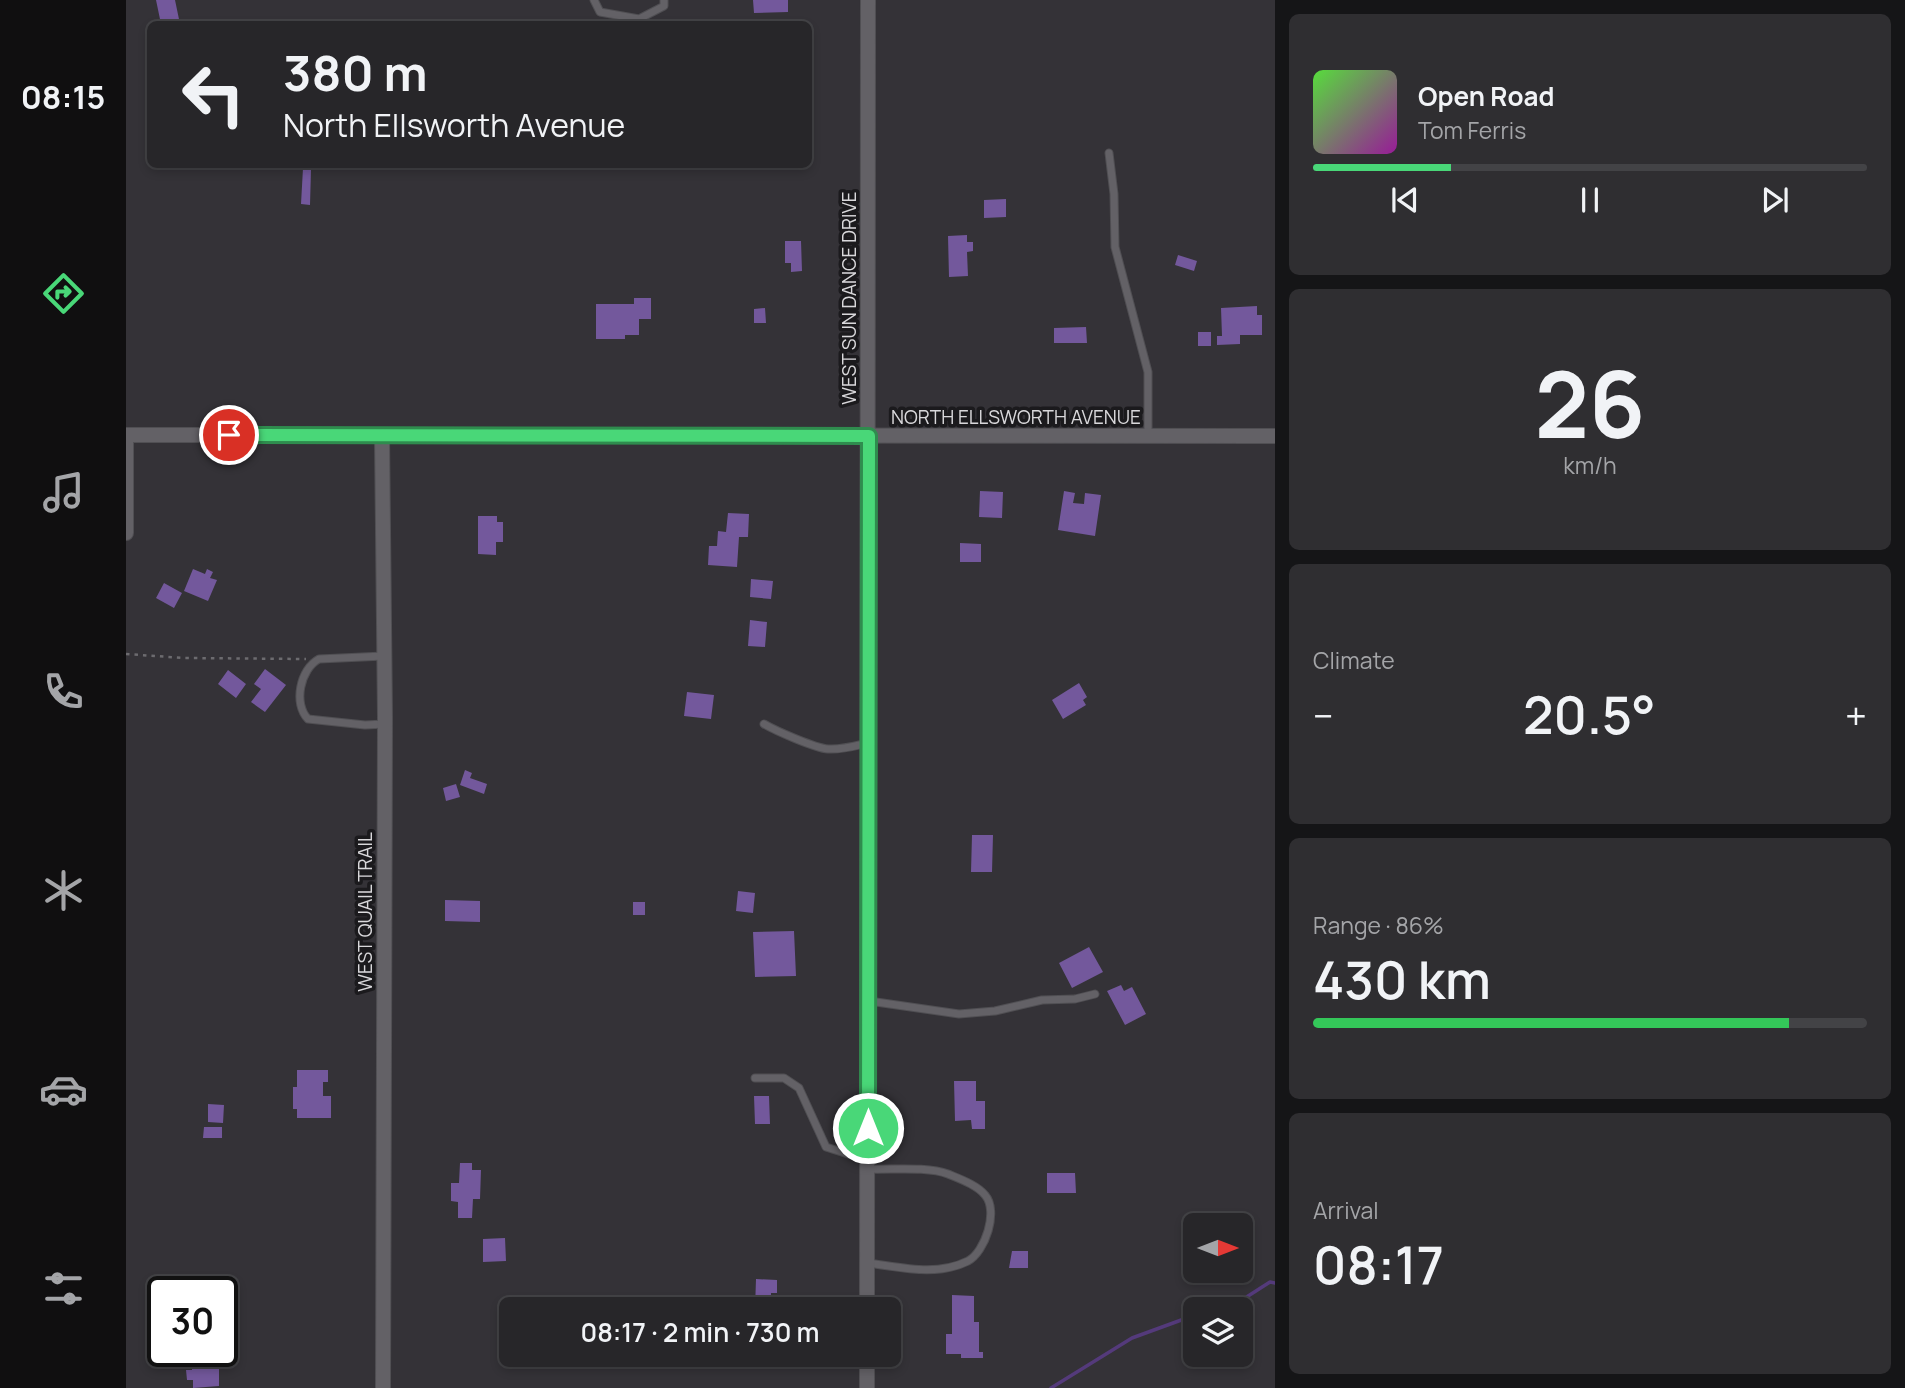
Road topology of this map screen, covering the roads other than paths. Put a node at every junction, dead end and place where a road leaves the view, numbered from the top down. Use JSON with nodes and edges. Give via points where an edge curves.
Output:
{"nodes":[{"id":1,"x":594,"y":0,"type":"edge"},
{"id":2,"x":664,"y":0,"type":"edge"},
{"id":3,"x":868,"y":0,"type":"edge"},
{"id":4,"x":1109,"y":153,"type":"dead end"},
{"id":5,"x":126,"y":435,"type":"edge"},
{"id":6,"x":382,"y":436,"type":"junction"},
{"id":7,"x":869,"y":436,"type":"junction"},
{"id":8,"x":1148,"y":436,"type":"junction"},
{"id":9,"x":1275,"y":436,"type":"edge"},
{"id":10,"x":126,"y":533,"type":"edge"},
{"id":11,"x":384,"y":656,"type":"junction"},
{"id":12,"x":385,"y":724,"type":"junction"},
{"id":13,"x":764,"y":724,"type":"dead end"},
{"id":14,"x":869,"y":743,"type":"junction"},
{"id":15,"x":1095,"y":994,"type":"dead end"},
{"id":16,"x":869,"y":1001,"type":"junction"},
{"id":17,"x":755,"y":1078,"type":"dead end"},
{"id":18,"x":868,"y":1154,"type":"junction"},
{"id":19,"x":868,"y":1169,"type":"junction"},
{"id":20,"x":868,"y":1263,"type":"junction"},
{"id":21,"x":867,"y":1297,"type":"edge"},
{"id":22,"x":867,"y":1367,"type":"edge"},
{"id":23,"x":383,"y":1388,"type":"edge"},
{"id":24,"x":867,"y":1388,"type":"edge"}],
"edges":[{"from":1,"to":2,"type":"lane","via":[[600,12],[639,19],[664,6]]},
{"from":3,"to":7,"type":"street","name":"WEST SUN DANCE DRIVE"},
{"from":4,"to":8,"type":"lane","via":[[1115,247],[1148,372]]},
{"from":5,"to":6,"type":"street","name":"NORTH ELLSWORTH AVENUE"},
{"from":5,"to":10,"type":"street"},
{"from":6,"to":7,"type":"street","name":"NORTH ELLSWORTH AVENUE"},
{"from":6,"to":11,"type":"street","name":"WEST QUAIL TRAIL"},
{"from":7,"to":8,"type":"street","name":"NORTH ELLSWORTH AVENUE"},
{"from":7,"to":14,"type":"street","name":"WEST SUN DANCE DRIVE"},
{"from":8,"to":9,"type":"street","name":"NORTH ELLSWORTH AVENUE"},
{"from":11,"to":12,"type":"street","name":"WEST QUAIL TRAIL"},
{"from":11,"to":12,"type":"lane","via":[[314,662],[303,679],[299,701],[308,719]]},
{"from":12,"to":23,"type":"street","name":"WEST QUAIL TRAIL"},
{"from":13,"to":14,"type":"lane","via":[[826,749]]},
{"from":14,"to":16,"type":"street","name":"WEST SUN DANCE DRIVE"},
{"from":15,"to":16,"type":"lane","via":[[959,1014]]},
{"from":16,"to":18,"type":"street","name":"WEST SUN DANCE DRIVE"},
{"from":17,"to":18,"type":"lane","via":[[784,1078],[799,1088],[826,1147]]},
{"from":18,"to":19,"type":"street","name":"WEST SUN DANCE DRIVE"},
{"from":19,"to":20,"type":"street","name":"WEST SUN DANCE DRIVE"},
{"from":19,"to":20,"type":"lane","via":[[945,1173],[972,1185],[990,1205],[982,1249],[968,1261],[936,1270]]},
{"from":20,"to":21,"type":"street","name":"WEST SUN DANCE DRIVE"},
{"from":22,"to":24,"type":"street"}]}
